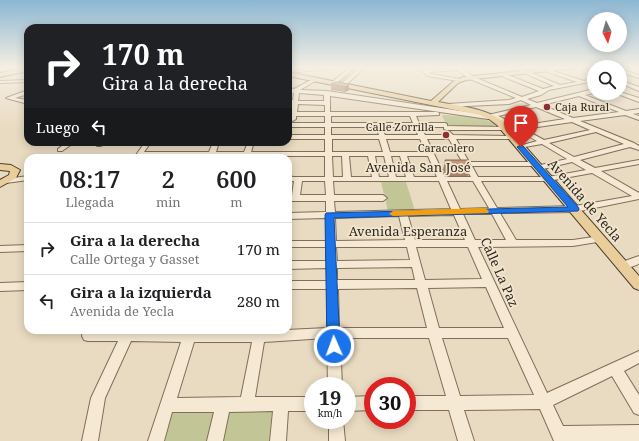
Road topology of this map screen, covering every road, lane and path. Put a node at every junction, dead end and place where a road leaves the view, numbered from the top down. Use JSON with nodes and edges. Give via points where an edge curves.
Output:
{"nodes":[{"id":1,"x":362,"y":89,"type":"edge"},
{"id":2,"x":449,"y":89,"type":"edge"},
{"id":3,"x":498,"y":89,"type":"edge"},
{"id":4,"x":535,"y":89,"type":"edge"},
{"id":5,"x":555,"y":89,"type":"edge"},
{"id":6,"x":564,"y":89,"type":"edge"},
{"id":7,"x":293,"y":91,"type":"edge"},
{"id":8,"x":543,"y":92,"type":"junction"},
{"id":9,"x":24,"y":93,"type":"edge"},
{"id":10,"x":327,"y":93,"type":"junction"},
{"id":11,"x":385,"y":93,"type":"junction"},
{"id":12,"x":587,"y":93,"type":"edge"},
{"id":13,"x":580,"y":95,"type":"junction"},
{"id":14,"x":627,"y":96,"type":"edge"},
{"id":15,"x":522,"y":98,"type":"junction"},
{"id":16,"x":376,"y":100,"type":"junction"},
{"id":17,"x":639,"y":100,"type":"edge"},
{"id":18,"x":24,"y":101,"type":"edge"},
{"id":19,"x":292,"y":102,"type":"edge"},
{"id":20,"x":326,"y":103,"type":"junction"},
{"id":21,"x":433,"y":103,"type":"junction"},
{"id":22,"x":350,"y":105,"type":"junction"},
{"id":23,"x":538,"y":105,"type":"junction"},
{"id":24,"x":448,"y":106,"type":"junction"},
{"id":25,"x":639,"y":111,"type":"edge"},
{"id":26,"x":626,"y":113,"type":"junction"},
{"id":27,"x":292,"y":114,"type":"edge"},
{"id":28,"x":327,"y":114,"type":"junction"},
{"id":29,"x":376,"y":114,"type":"junction"},
{"id":30,"x":412,"y":114,"type":"junction"},
{"id":31,"x":438,"y":114,"type":"junction"},
{"id":32,"x":464,"y":114,"type":"junction"},
{"id":33,"x":492,"y":116,"type":"junction"},
{"id":34,"x":639,"y":118,"type":"edge"},
{"id":35,"x":573,"y":120,"type":"junction"},
{"id":36,"x":292,"y":125,"type":"edge"},
{"id":37,"x":328,"y":125,"type":"junction"},
{"id":38,"x":379,"y":125,"type":"junction"},
{"id":39,"x":417,"y":125,"type":"junction"},
{"id":40,"x":446,"y":126,"type":"junction"},
{"id":41,"x":505,"y":128,"type":"junction"},
{"id":42,"x":597,"y":130,"type":"junction"},
{"id":43,"x":515,"y":132,"type":"junction"},
{"id":44,"x":328,"y":137,"type":"junction"},
{"id":45,"x":382,"y":137,"type":"junction"},
{"id":46,"x":422,"y":137,"type":"junction"},
{"id":47,"x":452,"y":137,"type":"junction"},
{"id":48,"x":543,"y":142,"type":"junction"},
{"id":49,"x":639,"y":142,"type":"edge"},
{"id":50,"x":631,"y":144,"type":"junction"},
{"id":51,"x":292,"y":145,"type":"edge"},
{"id":52,"x":64,"y":146,"type":"edge"},
{"id":53,"x":288,"y":146,"type":"edge"},
{"id":54,"x":639,"y":148,"type":"edge"},
{"id":55,"x":521,"y":149,"type":"junction"},
{"id":56,"x":60,"y":150,"type":"dead end"},
{"id":57,"x":255,"y":154,"type":"edge"},
{"id":58,"x":329,"y":154,"type":"junction"},
{"id":59,"x":345,"y":154,"type":"junction"},
{"id":60,"x":371,"y":154,"type":"junction"},
{"id":61,"x":387,"y":154,"type":"junction"},
{"id":62,"x":403,"y":154,"type":"junction"},
{"id":63,"x":430,"y":154,"type":"junction"},
{"id":64,"x":574,"y":159,"type":"junction"},
{"id":65,"x":639,"y":162,"type":"edge"},
{"id":66,"x":467,"y":164,"type":"junction"},
{"id":67,"x":1,"y":166,"type":"edge"},
{"id":68,"x":537,"y":166,"type":"junction"},
{"id":69,"x":593,"y":170,"type":"junction"},
{"id":70,"x":14,"y":174,"type":"junction"},
{"id":71,"x":24,"y":177,"type":"edge"},
{"id":72,"x":24,"y":178,"type":"edge"},
{"id":73,"x":292,"y":179,"type":"edge"},
{"id":74,"x":298,"y":179,"type":"junction"},
{"id":75,"x":330,"y":179,"type":"junction"},
{"id":76,"x":347,"y":179,"type":"junction"},
{"id":77,"x":376,"y":179,"type":"junction"},
{"id":78,"x":393,"y":179,"type":"junction"},
{"id":79,"x":411,"y":179,"type":"junction"},
{"id":80,"x":442,"y":179,"type":"junction"},
{"id":81,"x":476,"y":179,"type":"junction"},
{"id":82,"x":548,"y":179,"type":"junction"},
{"id":83,"x":3,"y":182,"type":"edge"},
{"id":84,"x":639,"y":196,"type":"edge"},
{"id":85,"x":292,"y":198,"type":"edge"},
{"id":86,"x":329,"y":198,"type":"junction"},
{"id":87,"x":383,"y":198,"type":"dead end"},
{"id":88,"x":574,"y":209,"type":"junction"},
{"id":89,"x":494,"y":211,"type":"junction"},
{"id":90,"x":458,"y":212,"type":"junction"},
{"id":91,"x":403,"y":214,"type":"junction"},
{"id":92,"x":330,"y":215,"type":"junction"},
{"id":93,"x":292,"y":216,"type":"edge"},
{"id":94,"x":600,"y":239,"type":"junction"},
{"id":95,"x":330,"y":243,"type":"junction"},
{"id":96,"x":513,"y":243,"type":"junction"},
{"id":97,"x":292,"y":244,"type":"edge"},
{"id":98,"x":411,"y":244,"type":"junction"},
{"id":99,"x":472,"y":244,"type":"junction"},
{"id":100,"x":24,"y":248,"type":"edge"},
{"id":101,"x":0,"y":249,"type":"edge"},
{"id":102,"x":639,"y":260,"type":"edge"},
{"id":103,"x":331,"y":263,"type":"junction"},
{"id":104,"x":416,"y":263,"type":"junction"},
{"id":105,"x":292,"y":265,"type":"edge"},
{"id":106,"x":623,"y":266,"type":"junction"},
{"id":107,"x":421,"y":283,"type":"junction"},
{"id":108,"x":489,"y":283,"type":"junction"},
{"id":109,"x":332,"y":284,"type":"junction"},
{"id":110,"x":639,"y":284,"type":"edge"},
{"id":111,"x":292,"y":285,"type":"edge"},
{"id":112,"x":24,"y":286,"type":"edge"},
{"id":113,"x":0,"y":287,"type":"edge"},
{"id":114,"x":292,"y":333,"type":"edge"},
{"id":115,"x":333,"y":333,"type":"junction"},
{"id":116,"x":434,"y":333,"type":"junction"},
{"id":117,"x":512,"y":333,"type":"junction"},
{"id":118,"x":88,"y":334,"type":"edge"},
{"id":119,"x":115,"y":334,"type":"edge"},
{"id":120,"x":129,"y":334,"type":"edge"},
{"id":121,"x":190,"y":334,"type":"edge"},
{"id":122,"x":259,"y":334,"type":"edge"},
{"id":123,"x":639,"y":357,"type":"edge"},
{"id":124,"x":615,"y":370,"type":"junction"},
{"id":125,"x":335,"y":377,"type":"edge"},
{"id":126,"x":455,"y":402,"type":"junction"},
{"id":127,"x":544,"y":402,"type":"junction"},
{"id":128,"x":416,"y":403,"type":"edge"},
{"id":129,"x":223,"y":404,"type":"junction"},
{"id":130,"x":247,"y":404,"type":"junction"},
{"id":131,"x":281,"y":404,"type":"junction"},
{"id":132,"x":304,"y":404,"type":"edge"},
{"id":133,"x":167,"y":405,"type":"junction"},
{"id":134,"x":639,"y":408,"type":"edge"},
{"id":135,"x":336,"y":429,"type":"edge"},
{"id":136,"x":639,"y":433,"type":"edge"},
{"id":137,"x":560,"y":437,"type":"edge"},
{"id":138,"x":90,"y":441,"type":"edge"},
{"id":139,"x":156,"y":441,"type":"edge"},
{"id":140,"x":215,"y":441,"type":"edge"},
{"id":141,"x":278,"y":441,"type":"edge"},
{"id":142,"x":337,"y":441,"type":"edge"},
{"id":143,"x":466,"y":441,"type":"edge"}],
"edges":[{"from":1,"to":11,"type":"main road"},
{"from":2,"to":21,"type":"main road"},
{"from":3,"to":15,"type":"street"},
{"from":4,"to":8,"type":"street"},
{"from":5,"to":8,"type":"street"},
{"from":6,"to":13,"type":"street"},
{"from":7,"to":10,"type":"street"},
{"from":8,"to":15,"type":"street"},
{"from":9,"to":18,"type":"street","via":[[9,98]]},
{"from":10,"to":20,"type":"street"},
{"from":10,"to":22,"type":"street"},
{"from":11,"to":16,"type":"street"},
{"from":11,"to":21,"type":"main road"},
{"from":12,"to":13,"type":"street"},
{"from":13,"to":23,"type":"street"},
{"from":13,"to":26,"type":"street"},
{"from":14,"to":17,"type":"street"},
{"from":15,"to":23,"type":"street"},
{"from":15,"to":24,"type":"street","via":[[509,102]]},
{"from":16,"to":22,"type":"street"},
{"from":16,"to":29,"type":"street","via":[[373,103]]},
{"from":16,"to":32,"type":"street"},
{"from":19,"to":20,"type":"street"},
{"from":20,"to":28,"type":"street"},
{"from":21,"to":24,"type":"main road"},
{"from":22,"to":28,"type":"street"},
{"from":22,"to":29,"type":"street"},
{"from":23,"to":33,"type":"street"},
{"from":23,"to":35,"type":"street"},
{"from":24,"to":33,"type":"main road"},
{"from":25,"to":26,"type":"street","name":"Calle Zorrilla"},
{"from":26,"to":34,"type":"street"},
{"from":26,"to":35,"type":"street","name":"Calle Zorrilla"},
{"from":27,"to":28,"type":"street"},
{"from":28,"to":37,"type":"street"},
{"from":29,"to":30,"type":"street"},
{"from":29,"to":38,"type":"street"},
{"from":30,"to":31,"type":"street"},
{"from":30,"to":39,"type":"street","name":"Calle La Paz"},
{"from":31,"to":32,"type":"street"},
{"from":31,"to":40,"type":"street"},
{"from":32,"to":33,"type":"street"},
{"from":33,"to":41,"type":"main road","name":"Avenida de Yecla"},
{"from":33,"to":43,"type":"street"},
{"from":35,"to":42,"type":"street"},
{"from":35,"to":43,"type":"street","name":"Calle Zorrilla"},
{"from":36,"to":37,"type":"street"},
{"from":37,"to":38,"type":"street"},
{"from":37,"to":44,"type":"street"},
{"from":38,"to":39,"type":"street"},
{"from":38,"to":45,"type":"street"},
{"from":39,"to":40,"type":"street"},
{"from":39,"to":46,"type":"street","name":"Calle La Paz"},
{"from":40,"to":41,"type":"street"},
{"from":40,"to":47,"type":"street"},
{"from":41,"to":43,"type":"main road","name":"Avenida de Yecla"},
{"from":42,"to":48,"type":"street"},
{"from":42,"to":50,"type":"street"},
{"from":43,"to":47,"type":"street","name":"Calle Zorrilla"},
{"from":43,"to":48,"type":"street"},
{"from":43,"to":55,"type":"main road","name":"Avenida de Yecla"},
{"from":44,"to":45,"type":"street","name":"Calle Zorrilla"},
{"from":44,"to":51,"type":"street","name":"Calle Zorrilla"},
{"from":44,"to":58,"type":"street"},
{"from":45,"to":46,"type":"street","name":"Calle Zorrilla"},
{"from":45,"to":61,"type":"street"},
{"from":46,"to":47,"type":"street","name":"Calle Zorrilla"},
{"from":46,"to":63,"type":"street","name":"Calle La Paz"},
{"from":47,"to":66,"type":"street"},
{"from":48,"to":55,"type":"street"},
{"from":48,"to":64,"type":"street"},
{"from":49,"to":50,"type":"street"},
{"from":50,"to":54,"type":"street"},
{"from":50,"to":64,"type":"street"},
{"from":52,"to":56,"type":"street"},
{"from":53,"to":57,"type":"street"},
{"from":53,"to":58,"type":"street"},
{"from":55,"to":68,"type":"main road","name":"Avenida de Yecla"},
{"from":58,"to":59,"type":"street"},
{"from":58,"to":75,"type":"street"},
{"from":59,"to":60,"type":"street"},
{"from":59,"to":76,"type":"street"},
{"from":60,"to":61,"type":"street"},
{"from":60,"to":77,"type":"street"},
{"from":61,"to":62,"type":"street"},
{"from":61,"to":78,"type":"street"},
{"from":62,"to":63,"type":"street"},
{"from":62,"to":79,"type":"street"},
{"from":63,"to":80,"type":"street","name":"Calle La Paz"},
{"from":64,"to":68,"type":"street"},
{"from":64,"to":69,"type":"street"},
{"from":65,"to":69,"type":"street","name":"Avenida San José"},
{"from":66,"to":68,"type":"street"},
{"from":66,"to":81,"type":"street"},
{"from":67,"to":70,"type":"main road","via":[[13,168]]},
{"from":68,"to":82,"type":"main road","name":"Avenida de Yecla"},
{"from":69,"to":82,"type":"street","name":"Avenida San José"},
{"from":69,"to":84,"type":"street"},
{"from":70,"to":71,"type":"street"},
{"from":70,"to":83,"type":"main road"},
{"from":72,"to":83,"type":"street"},
{"from":73,"to":74,"type":"street","name":"Avenida San José"},
{"from":74,"to":75,"type":"street","name":"Avenida San José"},
{"from":74,"to":85,"type":"street"},
{"from":75,"to":76,"type":"street","name":"Avenida San José"},
{"from":75,"to":86,"type":"street"},
{"from":76,"to":77,"type":"street","name":"Avenida San José"},
{"from":77,"to":78,"type":"street","name":"Avenida San José"},
{"from":78,"to":79,"type":"street","name":"Avenida San José"},
{"from":79,"to":80,"type":"street","name":"Avenida San José"},
{"from":80,"to":81,"type":"street","name":"Avenida San José"},
{"from":80,"to":90,"type":"street","name":"Calle La Paz"},
{"from":81,"to":82,"type":"street","name":"Avenida San José"},
{"from":81,"to":89,"type":"street"},
{"from":82,"to":88,"type":"main road","name":"Avenida de Yecla"},
{"from":84,"to":88,"type":"street"},
{"from":85,"to":86,"type":"street"},
{"from":86,"to":87,"type":"street"},
{"from":86,"to":92,"type":"street"},
{"from":88,"to":89,"type":"street"},
{"from":88,"to":94,"type":"main road","name":"Avenida de Yecla"},
{"from":89,"to":90,"type":"street"},
{"from":89,"to":96,"type":"street"},
{"from":90,"to":91,"type":"street"},
{"from":90,"to":99,"type":"street","name":"Calle La Paz"},
{"from":91,"to":92,"type":"street"},
{"from":91,"to":98,"type":"street"},
{"from":92,"to":93,"type":"street"},
{"from":92,"to":95,"type":"street"},
{"from":94,"to":96,"type":"street","name":"Avenida Esperanza","via":[[573,243]]},
{"from":94,"to":106,"type":"main road","name":"Avenida de Yecla"},
{"from":95,"to":97,"type":"street","name":"Avenida Esperanza"},
{"from":95,"to":98,"type":"street","name":"Avenida Esperanza"},
{"from":95,"to":103,"type":"street"},
{"from":96,"to":99,"type":"street","name":"Avenida Esperanza"},
{"from":98,"to":99,"type":"street","name":"Avenida Esperanza"},
{"from":98,"to":104,"type":"street"},
{"from":99,"to":108,"type":"street","name":"Calle La Paz"},
{"from":100,"to":101,"type":"street"},
{"from":102,"to":106,"type":"street"},
{"from":103,"to":104,"type":"street"},
{"from":103,"to":105,"type":"street"},
{"from":103,"to":109,"type":"street"},
{"from":104,"to":107,"type":"street"},
{"from":106,"to":110,"type":"main road","name":"Avenida de Yecla"},
{"from":107,"to":108,"type":"street"},
{"from":107,"to":109,"type":"street"},
{"from":107,"to":116,"type":"street"},
{"from":108,"to":117,"type":"street","name":"Calle La Paz"},
{"from":109,"to":111,"type":"street"},
{"from":109,"to":115,"type":"street"},
{"from":112,"to":113,"type":"street"},
{"from":114,"to":115,"type":"street"},
{"from":115,"to":116,"type":"street"},
{"from":115,"to":125,"type":"street"},
{"from":116,"to":117,"type":"street"},
{"from":116,"to":126,"type":"street"},
{"from":117,"to":127,"type":"street","name":"Calle La Paz"},
{"from":118,"to":119,"type":"street"},
{"from":120,"to":138,"type":"street","via":[[98,398]]},
{"from":121,"to":133,"type":"street"},
{"from":122,"to":130,"type":"street"},
{"from":123,"to":124,"type":"street"},
{"from":124,"to":127,"type":"street"},
{"from":124,"to":134,"type":"street"},
{"from":126,"to":127,"type":"street"},
{"from":126,"to":128,"type":"street"},
{"from":126,"to":143,"type":"street"},
{"from":127,"to":137,"type":"street","name":"Calle La Paz"},
{"from":129,"to":130,"type":"street"},
{"from":129,"to":133,"type":"street"},
{"from":129,"to":140,"type":"street"},
{"from":130,"to":131,"type":"street"},
{"from":131,"to":132,"type":"street"},
{"from":131,"to":141,"type":"street"},
{"from":133,"to":139,"type":"street"},
{"from":135,"to":142,"type":"street"},
{"from":136,"to":137,"type":"street"}]}
